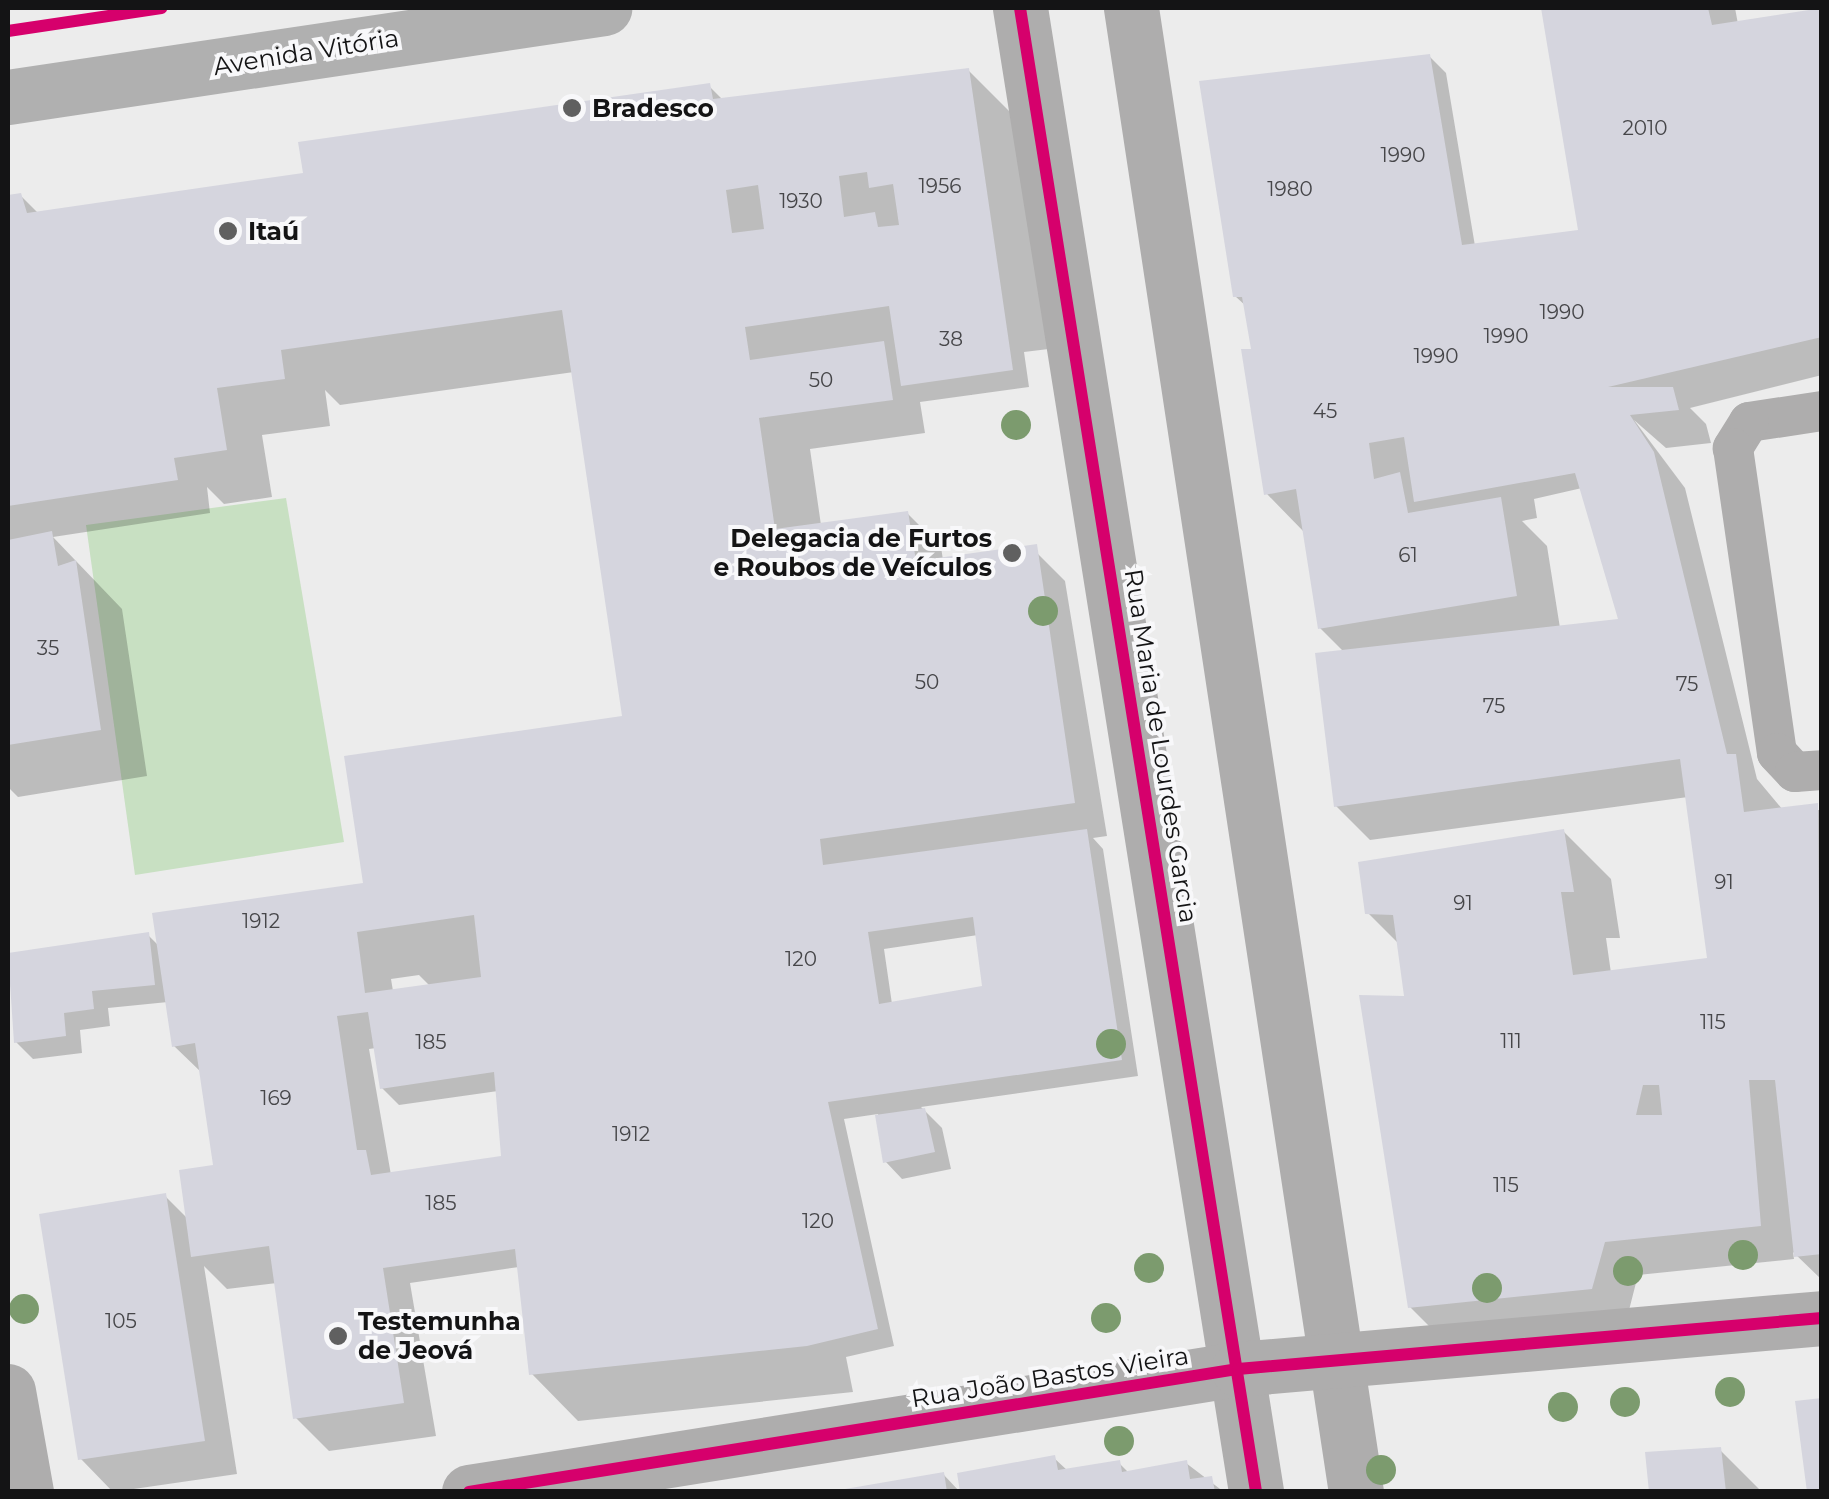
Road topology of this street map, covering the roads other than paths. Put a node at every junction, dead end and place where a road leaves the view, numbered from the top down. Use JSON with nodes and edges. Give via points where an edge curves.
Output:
{"nodes":[{"id":1,"x":604,"y":8,"type":"edge"},
{"id":2,"x":1020,"y":8,"type":"edge"},
{"id":3,"x":1132,"y":8,"type":"edge"},
{"id":4,"x":8,"y":97,"type":"edge"},
{"id":5,"x":1822,"y":412,"type":"edge"},
{"id":6,"x":1822,"y":770,"type":"edge"},
{"id":7,"x":1822,"y":1318,"type":"edge"},
{"id":8,"x":1338,"y":1365,"type":"junction"},
{"id":9,"x":1238,"y":1369,"type":"junction"},
{"id":10,"x":8,"y":1391,"type":"edge"},
{"id":11,"x":542,"y":1487,"type":"edge"},
{"id":12,"x":26,"y":1492,"type":"edge"},
{"id":13,"x":469,"y":1492,"type":"edge"},
{"id":14,"x":1256,"y":1492,"type":"edge"},
{"id":15,"x":1356,"y":1492,"type":"edge"}],
"edges":[{"from":1,"to":4,"type":"main road","name":"Avenida Vitória"},
{"from":2,"to":9,"type":"street","name":"Rua Maria de Lourdes Garcia"},
{"from":3,"to":8,"type":"street"},
{"from":5,"to":6,"type":"lane","via":[[1749,422],[1734,448],[1777,753],[1795,772]]},
{"from":7,"to":8,"type":"street","name":"Rua João Bastos Vieira"},
{"from":8,"to":9,"type":"street","name":"Rua João Bastos Vieira"},
{"from":8,"to":15,"type":"street"},
{"from":9,"to":11,"type":"street","name":"Rua João Bastos Vieira"},
{"from":9,"to":14,"type":"street","name":"Rua Maria de Lourdes Garcia"},
{"from":10,"to":12,"type":"street"},
{"from":11,"to":13,"type":"street","name":"Rua João Bastos Vieira"}]}
